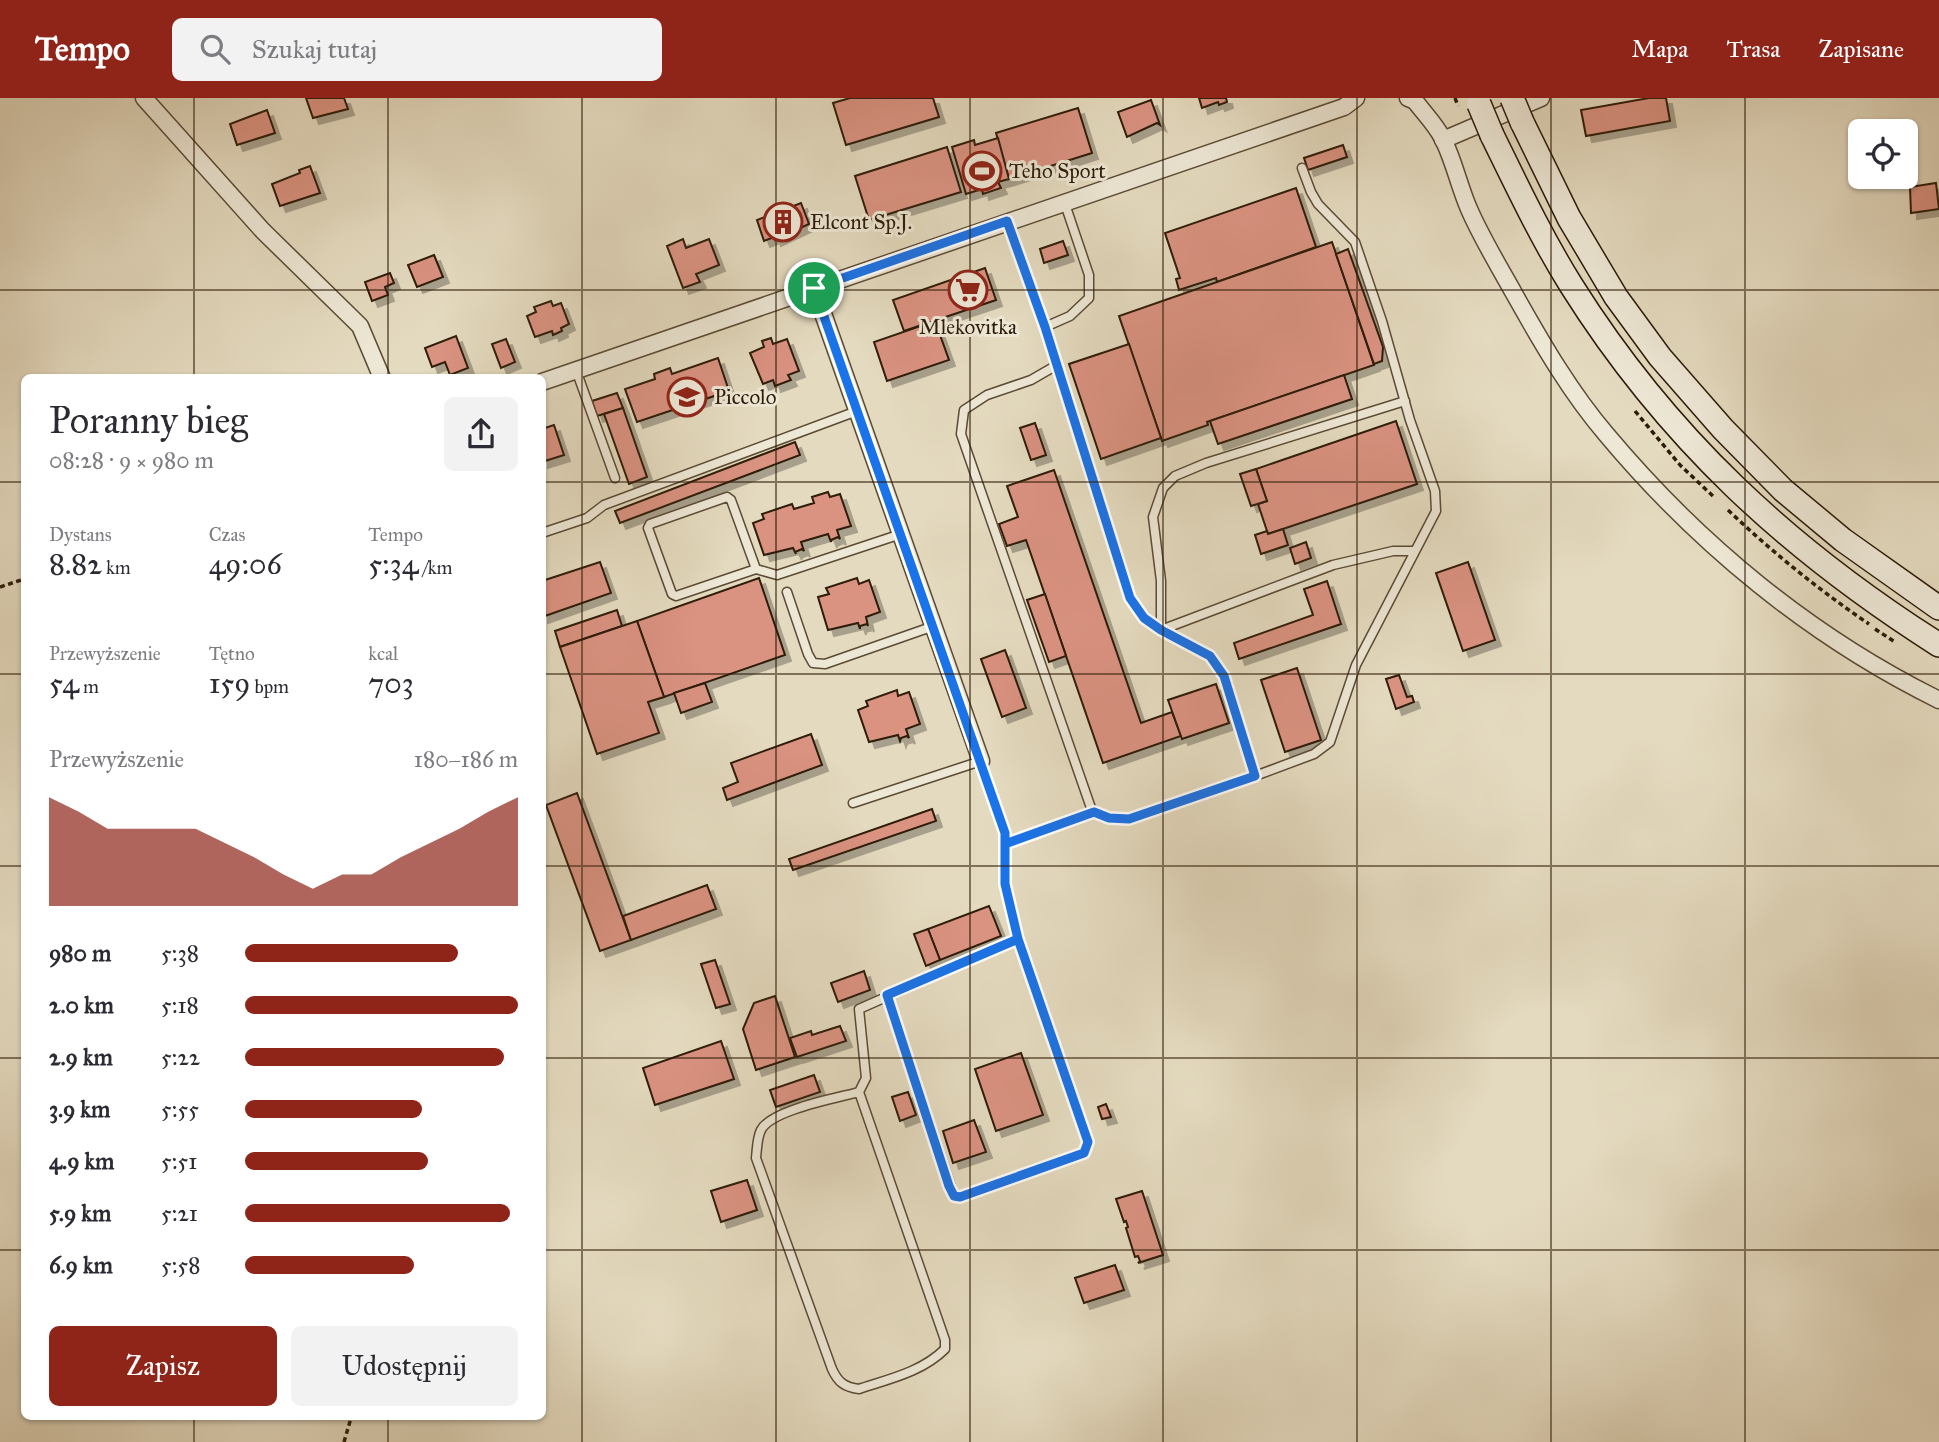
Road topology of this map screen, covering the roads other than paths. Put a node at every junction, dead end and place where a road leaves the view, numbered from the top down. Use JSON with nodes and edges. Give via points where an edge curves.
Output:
{"nodes":[{"id":1,"x":144,"y":98,"type":"edge"},
{"id":2,"x":1356,"y":98,"type":"edge"},
{"id":3,"x":1408,"y":98,"type":"edge"},
{"id":4,"x":1512,"y":98,"type":"edge"},
{"id":5,"x":1541,"y":98,"type":"edge"},
{"id":6,"x":1478,"y":101,"type":"edge"},
{"id":7,"x":1443,"y":140,"type":"junction"},
{"id":8,"x":1302,"y":168,"type":"dead end"},
{"id":9,"x":1064,"y":201,"type":"junction"},
{"id":10,"x":1007,"y":221,"type":"junction"},
{"id":11,"x":814,"y":288,"type":"junction"},
{"id":12,"x":1045,"y":327,"type":"junction"},
{"id":13,"x":1056,"y":365,"type":"junction"},
{"id":14,"x":576,"y":370,"type":"junction"},
{"id":15,"x":380,"y":374,"type":"edge"},
{"id":16,"x":546,"y":381,"type":"edge"},
{"id":17,"x":1405,"y":401,"type":"junction"},
{"id":18,"x":857,"y":411,"type":"junction"},
{"id":19,"x":615,"y":478,"type":"dead end"},
{"id":20,"x":546,"y":532,"type":"edge"},
{"id":21,"x":901,"y":534,"type":"junction"},
{"id":22,"x":1414,"y":551,"type":"junction"},
{"id":23,"x":756,"y":569,"type":"junction"},
{"id":24,"x":787,"y":592,"type":"dead end"},
{"id":25,"x":1939,"y":608,"type":"edge"},
{"id":26,"x":934,"y":626,"type":"junction"},
{"id":27,"x":1161,"y":630,"type":"junction"},
{"id":28,"x":1939,"y":645,"type":"edge"},
{"id":29,"x":1939,"y":700,"type":"edge"},
{"id":30,"x":981,"y":761,"type":"junction"},
{"id":31,"x":1255,"y":776,"type":"junction"},
{"id":32,"x":853,"y":803,"type":"dead end"},
{"id":33,"x":1094,"y":812,"type":"junction"},
{"id":34,"x":1005,"y":844,"type":"junction"},
{"id":35,"x":1018,"y":939,"type":"junction"},
{"id":36,"x":887,"y":995,"type":"junction"},
{"id":37,"x":859,"y":1092,"type":"junction"}],
"edges":[{"from":1,"to":15,"type":"street","via":[[263,231],[360,326]]},
{"from":2,"to":9,"type":"street","via":[[1344,107]]},
{"from":3,"to":7,"type":"street"},
{"from":4,"to":25,"type":"main road","bridge":true,"via":[[1569,218],[1616,297],[1660,357],[1783,490],[1843,540]]},
{"from":5,"to":7,"type":"street"},
{"from":6,"to":28,"type":"main road","bridge":true,"via":[[1533,219],[1570,285],[1685,438],[1767,519],[1826,568]]},
{"from":7,"to":29,"type":"street","via":[[1468,208],[1494,258],[1546,351],[1605,433],[1668,503],[1738,568],[1813,627],[1895,679]]},
{"from":8,"to":17,"type":"lane","via":[[1318,204],[1356,242]]},
{"from":9,"to":10,"type":"street"},
{"from":9,"to":12,"type":"lane","via":[[1089,275],[1088,298],[1070,316]]},
{"from":10,"to":11,"type":"street"},
{"from":10,"to":12,"type":"lane"},
{"from":11,"to":14,"type":"street"},
{"from":11,"to":18,"type":"street"},
{"from":12,"to":13,"type":"lane"},
{"from":13,"to":27,"type":"lane","via":[[1130,598],[1144,618]]},
{"from":13,"to":33,"type":"lane","via":[[964,410],[961,434]]},
{"from":14,"to":16,"type":"street"},
{"from":14,"to":19,"type":"lane"},
{"from":17,"to":22,"type":"lane","via":[[1435,491],[1436,511]]},
{"from":17,"to":27,"type":"lane","via":[[1175,476],[1163,488],[1153,517]]},
{"from":18,"to":20,"type":"lane","via":[[604,505],[587,519]]},
{"from":18,"to":21,"type":"street"},
{"from":21,"to":23,"type":"lane","via":[[778,575]]},
{"from":21,"to":26,"type":"street"},
{"from":22,"to":27,"type":"lane","via":[[1393,551],[1333,565]]},
{"from":22,"to":31,"type":"lane","via":[[1356,665],[1330,742],[1314,754]]},
{"from":23,"to":23,"type":"lane","via":[[727,497],[648,528],[669,590],[676,596]]},
{"from":24,"to":26,"type":"lane","via":[[813,663],[825,664]]},
{"from":26,"to":30,"type":"street"},
{"from":27,"to":31,"type":"lane","via":[[1210,656],[1224,676]]},
{"from":30,"to":32,"type":"lane"},
{"from":30,"to":34,"type":"lane"},
{"from":31,"to":33,"type":"lane","via":[[1129,819]]},
{"from":33,"to":34,"type":"lane"},
{"from":34,"to":35,"type":"lane","via":[[1005,884]]},
{"from":35,"to":36,"type":"lane"},
{"from":35,"to":36,"type":"lane","via":[[1088,1142],[1084,1153],[954,1196]]},
{"from":36,"to":37,"type":"lane","via":[[859,1009],[866,1078]]},
{"from":37,"to":37,"type":"lane","via":[[945,1340],[945,1349],[932,1362],[859,1389],[838,1381],[832,1369],[756,1158],[761,1130],[769,1121]]}]}
